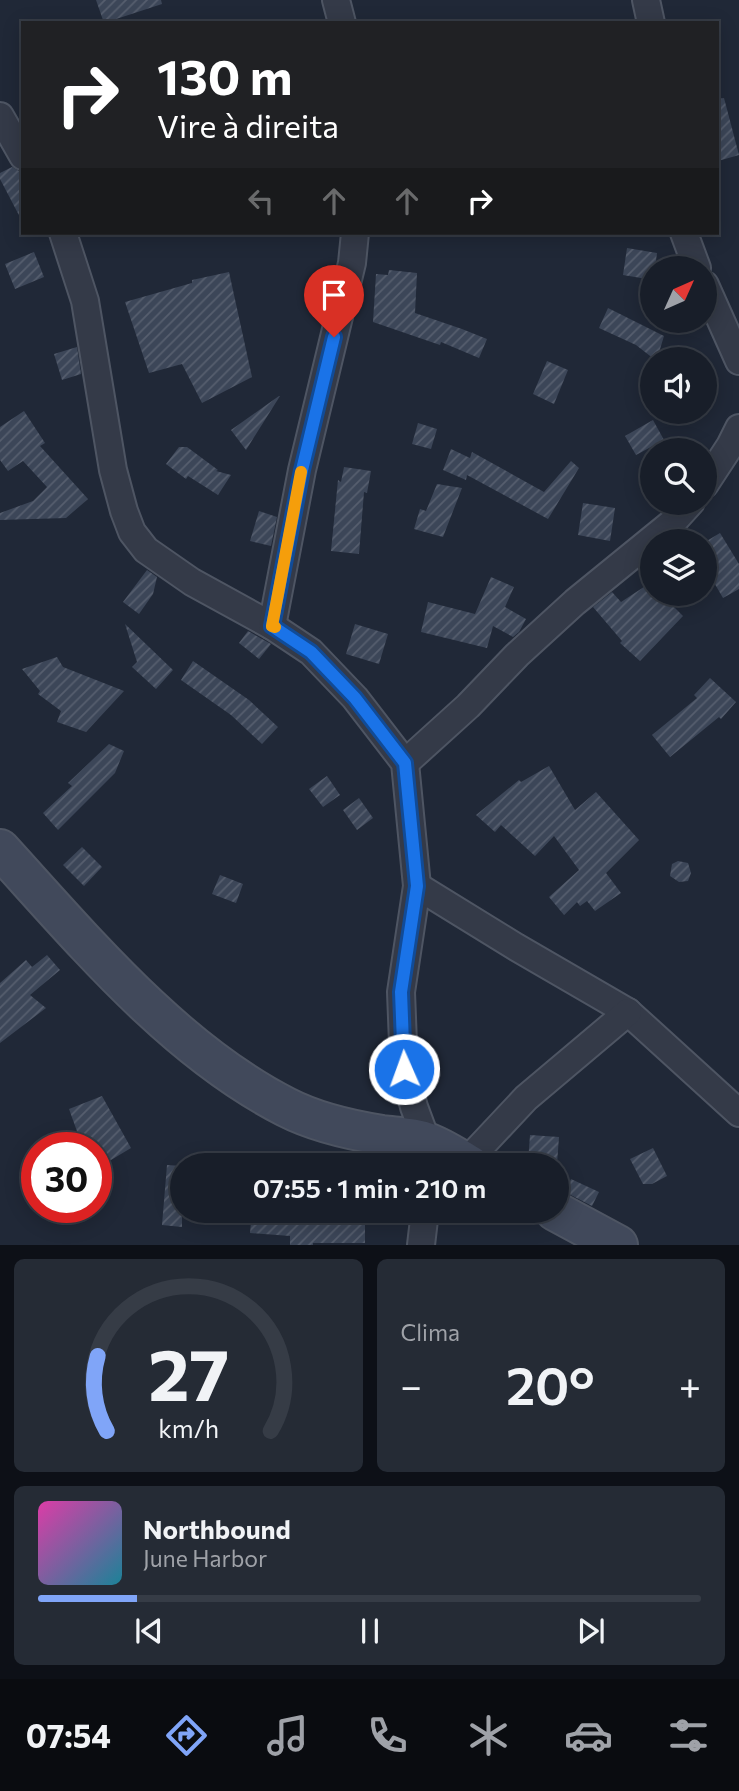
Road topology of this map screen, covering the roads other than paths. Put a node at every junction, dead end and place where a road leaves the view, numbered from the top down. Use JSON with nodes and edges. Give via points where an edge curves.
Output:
{"nodes":[{"id":1,"x":336,"y":0,"type":"edge"},
{"id":2,"x":646,"y":0,"type":"edge"},
{"id":3,"x":341,"y":21,"type":"edge"},
{"id":4,"x":651,"y":21,"type":"edge"},
{"id":5,"x":0,"y":116,"type":"edge"},
{"id":6,"x":21,"y":153,"type":"edge"},
{"id":7,"x":64,"y":235,"type":"edge"},
{"id":8,"x":355,"y":235,"type":"edge"},
{"id":9,"x":685,"y":235,"type":"edge"},
{"id":10,"x":693,"y":256,"type":"edge"},
{"id":11,"x":718,"y":314,"type":"edge"},
{"id":12,"x":739,"y":361,"type":"edge"},
{"id":13,"x":739,"y":428,"type":"edge"},
{"id":14,"x":717,"y":466,"type":"edge"},
{"id":15,"x":680,"y":515,"type":"edge"},
{"id":16,"x":272,"y":626,"type":"junction"},
{"id":17,"x":405,"y":763,"type":"junction"},
{"id":18,"x":0,"y":849,"type":"edge"},
{"id":19,"x":417,"y":886,"type":"junction"},
{"id":20,"x":628,"y":1012,"type":"junction"},
{"id":21,"x":739,"y":1113,"type":"edge"},
{"id":22,"x":425,"y":1153,"type":"edge"},
{"id":23,"x":428,"y":1153,"type":"edge"},
{"id":24,"x":478,"y":1153,"type":"edge"},
{"id":25,"x":569,"y":1219,"type":"edge"},
{"id":26,"x":424,"y":1223,"type":"edge"},
{"id":27,"x":421,"y":1245,"type":"edge"},
{"id":28,"x":618,"y":1245,"type":"edge"}],
"edges":[{"from":1,"to":3,"type":"street"},
{"from":2,"to":4,"type":"street"},
{"from":5,"to":6,"type":"street"},
{"from":7,"to":16,"type":"street","via":[[85,301],[113,470],[132,532],[146,550],[192,582]]},
{"from":8,"to":16,"type":"street"},
{"from":9,"to":10,"type":"street"},
{"from":11,"to":12,"type":"street"},
{"from":13,"to":14,"type":"street"},
{"from":15,"to":17,"type":"street","via":[[566,611]]},
{"from":16,"to":17,"type":"street","via":[[311,652],[355,698]]},
{"from":17,"to":19,"type":"street"},
{"from":18,"to":22,"type":"street","via":[[86,944],[172,1028],[228,1072],[287,1107]]},
{"from":19,"to":20,"type":"street"},
{"from":19,"to":23,"type":"street","via":[[401,992],[404,1069]]},
{"from":20,"to":21,"type":"street"},
{"from":20,"to":24,"type":"street","via":[[526,1098]]},
{"from":25,"to":28,"type":"street"},
{"from":26,"to":27,"type":"street"}]}
